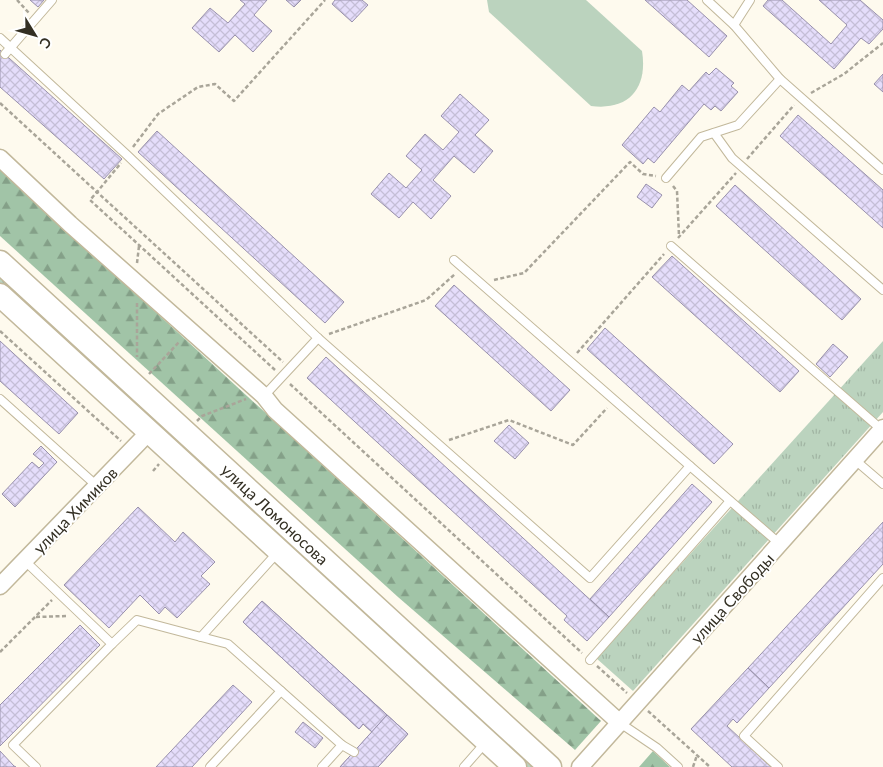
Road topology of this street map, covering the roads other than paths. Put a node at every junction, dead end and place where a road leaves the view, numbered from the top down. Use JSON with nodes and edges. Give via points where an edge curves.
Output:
{"nodes":[{"id":1,"x":52,"y":0,"type":"edge"},
{"id":2,"x":707,"y":0,"type":"edge"},
{"id":3,"x":750,"y":0,"type":"edge"},
{"id":4,"x":734,"y":25,"type":"junction"},
{"id":5,"x":0,"y":38,"type":"edge"},
{"id":6,"x":11,"y":48,"type":"junction"},
{"id":7,"x":5,"y":54,"type":"dead end"},
{"id":8,"x":780,"y":78,"type":"junction"},
{"id":9,"x":714,"y":133,"type":"junction"},
{"id":10,"x":0,"y":158,"type":"edge"},
{"id":11,"x":883,"y":170,"type":"edge"},
{"id":12,"x":666,"y":178,"type":"road end"},
{"id":13,"x":671,"y":246,"type":"road end"},
{"id":14,"x":454,"y":260,"type":"dead end"},
{"id":15,"x":0,"y":262,"type":"edge"},
{"id":16,"x":883,"y":290,"type":"edge"},
{"id":17,"x":0,"y":295,"type":"edge"},
{"id":18,"x":318,"y":338,"type":"junction"},
{"id":19,"x":262,"y":395,"type":"junction"},
{"id":20,"x":0,"y":399,"type":"edge"},
{"id":21,"x":882,"y":429,"type":"edge"},
{"id":22,"x":149,"y":432,"type":"junction"},
{"id":23,"x":855,"y":460,"type":"junction"},
{"id":24,"x":690,"y":466,"type":"junction"},
{"id":25,"x":883,"y":484,"type":"edge"},
{"id":26,"x":98,"y":487,"type":"junction"},
{"id":27,"x":730,"y":501,"type":"junction"},
{"id":28,"x":780,"y":544,"type":"junction"},
{"id":29,"x":280,"y":551,"type":"junction"},
{"id":30,"x":25,"y":561,"type":"junction"},
{"id":31,"x":883,"y":578,"type":"edge"},
{"id":32,"x":0,"y":586,"type":"edge"},
{"id":33,"x":382,"y":613,"type":"junction"},
{"id":34,"x":366,"y":630,"type":"junction"},
{"id":35,"x":201,"y":637,"type":"junction"},
{"id":36,"x":112,"y":644,"type":"junction"},
{"id":37,"x":590,"y":660,"type":"road end"},
{"id":38,"x":281,"y":691,"type":"junction"},
{"id":39,"x":620,"y":723,"type":"junction"},
{"id":40,"x":487,"y":741,"type":"junction"},
{"id":41,"x":342,"y":745,"type":"junction"},
{"id":42,"x":354,"y":752,"type":"dead end"},
{"id":43,"x":36,"y":767,"type":"edge"},
{"id":44,"x":210,"y":767,"type":"edge"},
{"id":45,"x":322,"y":767,"type":"edge"},
{"id":46,"x":464,"y":767,"type":"edge"},
{"id":47,"x":515,"y":767,"type":"edge"},
{"id":48,"x":550,"y":767,"type":"edge"},
{"id":49,"x":580,"y":767,"type":"edge"},
{"id":50,"x":678,"y":767,"type":"edge"},
{"id":51,"x":778,"y":767,"type":"edge"}],
"edges":[{"from":1,"to":6,"type":"lane"},
{"from":2,"to":4,"type":"lane"},
{"from":3,"to":4,"type":"lane"},
{"from":4,"to":8,"type":"lane"},
{"from":5,"to":6,"type":"lane"},
{"from":6,"to":7,"type":"lane"},
{"from":6,"to":18,"type":"lane","via":[[128,155]]},
{"from":8,"to":9,"type":"lane","via":[[738,125]]},
{"from":8,"to":11,"type":"lane"},
{"from":9,"to":12,"type":"lane","via":[[702,137]]},
{"from":9,"to":16,"type":"lane","via":[[732,158]]},
{"from":10,"to":19,"type":"street"},
{"from":13,"to":21,"type":"lane"},
{"from":14,"to":24,"type":"lane"},
{"from":15,"to":33,"type":"main road","name":"улица Ломоносова"},
{"from":17,"to":22,"type":"main road","name":"улица Ломоносова"},
{"from":18,"to":19,"type":"lane"},
{"from":18,"to":24,"type":"lane","via":[[590,578]]},
{"from":19,"to":39,"type":"street"},
{"from":20,"to":26,"type":"lane"},
{"from":21,"to":23,"type":"street","name":"улица Свободы"},
{"from":22,"to":26,"type":"street","name":"улица Химиков"},
{"from":22,"to":29,"type":"main road","name":"улица Ломоносова"},
{"from":23,"to":25,"type":"lane"},
{"from":23,"to":28,"type":"street","name":"улица Свободы"},
{"from":24,"to":27,"type":"lane"},
{"from":26,"to":30,"type":"street","name":"улица Химиков"},
{"from":27,"to":28,"type":"lane"},
{"from":27,"to":37,"type":"lane"},
{"from":28,"to":39,"type":"street","name":"улица Свободы"},
{"from":29,"to":34,"type":"main road","name":"улица Ломоносова"},
{"from":29,"to":35,"type":"lane"},
{"from":30,"to":32,"type":"street","name":"улица Химиков"},
{"from":30,"to":36,"type":"lane"},
{"from":31,"to":51,"type":"lane","via":[[744,736]]},
{"from":33,"to":34,"type":"main road"},
{"from":33,"to":48,"type":"main road","name":"улица Ломоносова"},
{"from":34,"to":40,"type":"main road","name":"улица Ломоносова"},
{"from":35,"to":36,"type":"lane","via":[[136,620]]},
{"from":35,"to":38,"type":"lane","via":[[228,644]]},
{"from":36,"to":43,"type":"lane","via":[[13,745]]},
{"from":38,"to":41,"type":"lane"},
{"from":38,"to":44,"type":"lane"},
{"from":39,"to":49,"type":"street","name":"улица Свободы"},
{"from":39,"to":50,"type":"lane"},
{"from":40,"to":46,"type":"lane"},
{"from":40,"to":47,"type":"main road","name":"улица Ломоносова"},
{"from":41,"to":42,"type":"lane"},
{"from":41,"to":45,"type":"lane"}]}
